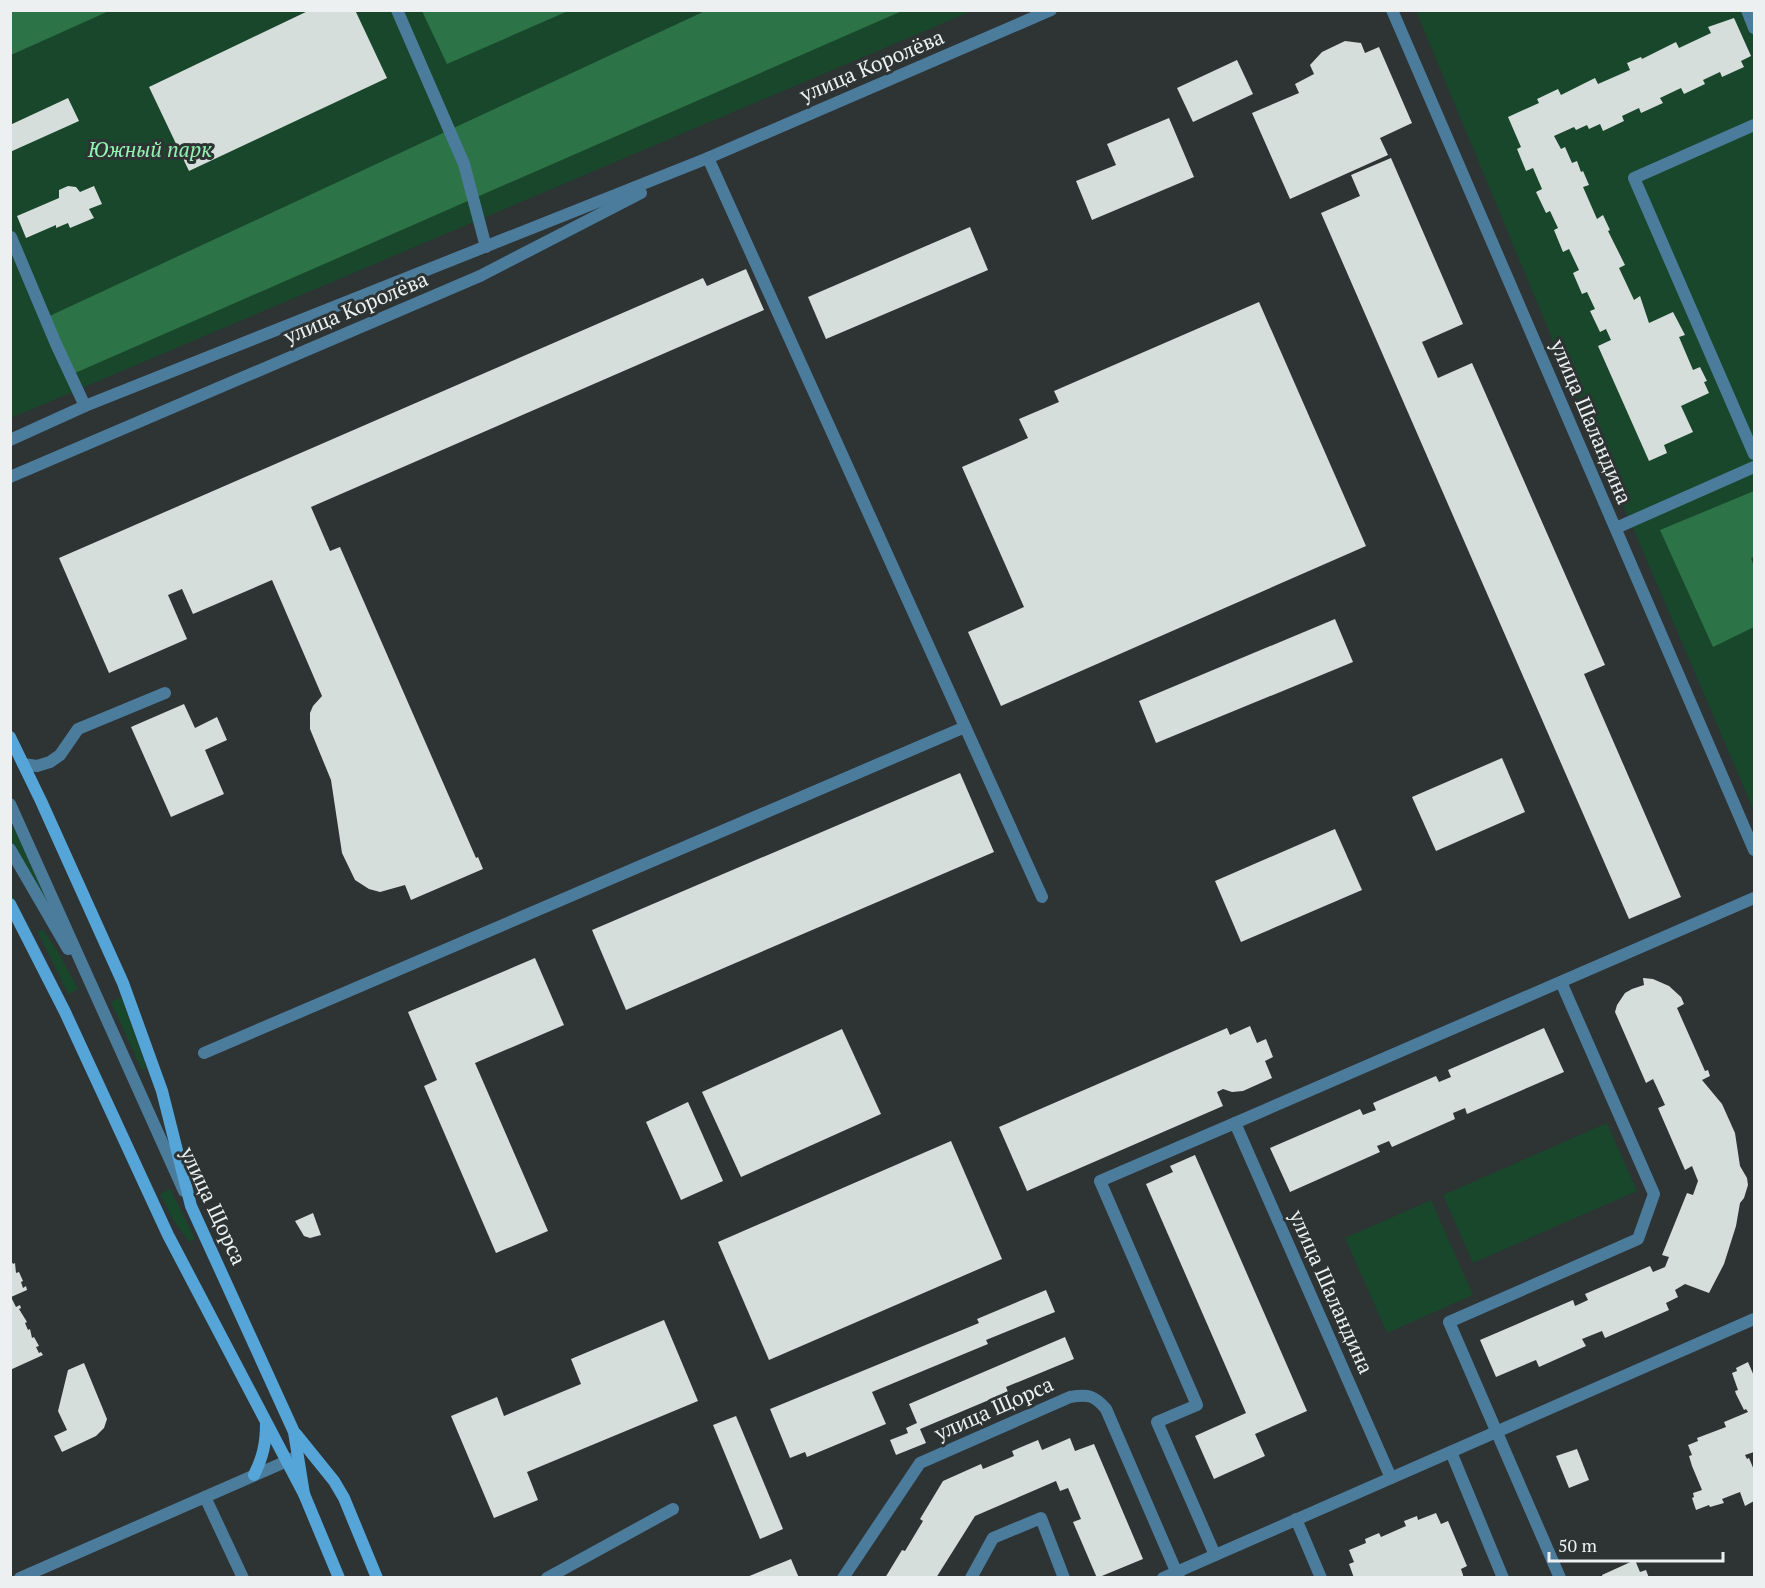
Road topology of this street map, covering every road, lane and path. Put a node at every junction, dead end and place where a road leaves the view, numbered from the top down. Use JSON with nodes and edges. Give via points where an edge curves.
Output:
{"nodes":[{"id":1,"x":398,"y":10,"type":"edge"},
{"id":2,"x":1050,"y":10,"type":"edge"},
{"id":3,"x":1392,"y":10,"type":"edge"},
{"id":4,"x":1747,"y":10,"type":"edge"},
{"id":5,"x":1755,"y":28,"type":"edge"},
{"id":6,"x":1755,"y":125,"type":"edge"},
{"id":7,"x":708,"y":158,"type":"junction"},
{"id":8,"x":11,"y":237,"type":"edge"},
{"id":9,"x":486,"y":247,"type":"junction"},
{"id":10,"x":85,"y":406,"type":"junction"},
{"id":11,"x":10,"y":440,"type":"edge"},
{"id":12,"x":1755,"y":454,"type":"edge"},
{"id":13,"x":1755,"y":467,"type":"edge"},
{"id":14,"x":10,"y":477,"type":"edge"},
{"id":15,"x":1616,"y":528,"type":"junction"},
{"id":16,"x":165,"y":693,"type":"dead end"},
{"id":17,"x":965,"y":727,"type":"junction"},
{"id":18,"x":10,"y":736,"type":"edge"},
{"id":19,"x":23,"y":764,"type":"junction"},
{"id":20,"x":10,"y":804,"type":"edge"},
{"id":21,"x":10,"y":849,"type":"edge"},
{"id":22,"x":1755,"y":850,"type":"edge"},
{"id":23,"x":1042,"y":897,"type":"dead end"},
{"id":24,"x":1755,"y":898,"type":"edge"},
{"id":25,"x":10,"y":904,"type":"edge"},
{"id":26,"x":1561,"y":982,"type":"junction"},
{"id":27,"x":96,"y":996,"type":"junction"},
{"id":28,"x":204,"y":1053,"type":"dead end"},
{"id":29,"x":1235,"y":1123,"type":"junction"},
{"id":30,"x":191,"y":1206,"type":"junction"},
{"id":31,"x":1755,"y":1319,"type":"edge"},
{"id":32,"x":266,"y":1422,"type":"junction"},
{"id":33,"x":1497,"y":1432,"type":"junction"},
{"id":34,"x":1450,"y":1452,"type":"junction"},
{"id":35,"x":298,"y":1456,"type":"junction"},
{"id":36,"x":254,"y":1475,"type":"junction"},
{"id":37,"x":1391,"y":1478,"type":"junction"},
{"id":38,"x":205,"y":1497,"type":"junction"},
{"id":39,"x":673,"y":1509,"type":"dead end"},
{"id":40,"x":1296,"y":1520,"type":"junction"},
{"id":41,"x":1215,"y":1555,"type":"junction"},
{"id":42,"x":1177,"y":1575,"type":"edge"},
{"id":43,"x":20,"y":1578,"type":"edge"},
{"id":44,"x":243,"y":1578,"type":"edge"},
{"id":45,"x":339,"y":1578,"type":"edge"},
{"id":46,"x":377,"y":1578,"type":"edge"},
{"id":47,"x":547,"y":1578,"type":"edge"},
{"id":48,"x":843,"y":1578,"type":"edge"},
{"id":49,"x":971,"y":1578,"type":"edge"},
{"id":50,"x":1064,"y":1578,"type":"edge"},
{"id":51,"x":1163,"y":1578,"type":"edge"},
{"id":52,"x":1321,"y":1578,"type":"edge"},
{"id":53,"x":1503,"y":1578,"type":"edge"},
{"id":54,"x":1560,"y":1578,"type":"edge"}],
"edges":[{"from":1,"to":9,"type":"street","via":[[464,164]]},
{"from":2,"to":7,"type":"street","name":"улица Королёва"},
{"from":3,"to":15,"type":"street","name":"улица Шаландина"},
{"from":4,"to":5,"type":"street"},
{"from":6,"to":12,"type":"street","via":[[1634,178]]},
{"from":7,"to":9,"type":"street","name":"улица Королёва"},
{"from":7,"to":14,"type":"street","name":"улица Королёва","via":[[480,276]]},
{"from":7,"to":17,"type":"street"},
{"from":8,"to":10,"type":"street"},
{"from":9,"to":10,"type":"street","name":"улица Королёва"},
{"from":10,"to":11,"type":"street","name":"улица Королёва"},
{"from":13,"to":15,"type":"street"},
{"from":15,"to":22,"type":"street","name":"улица Шаландина"},
{"from":16,"to":19,"type":"street","via":[[78,729],[60,755],[50,762],[37,766]]},
{"from":17,"to":23,"type":"street"},
{"from":17,"to":28,"type":"street"},
{"from":18,"to":19,"type":"main road"},
{"from":19,"to":30,"type":"main road","via":[[125,990],[162,1091]]},
{"from":20,"to":27,"type":"street","name":"улица Щорса"},
{"from":21,"to":27,"type":"street","name":"улица Щорса"},
{"from":24,"to":26,"type":"street"},
{"from":25,"to":32,"type":"main road","name":"улица Щорса","via":[[65,1012],[168,1235]]},
{"from":26,"to":29,"type":"street"},
{"from":26,"to":33,"type":"street","via":[[1654,1194],[1638,1239],[1449,1322]]},
{"from":27,"to":30,"type":"street","name":"улица Щорса"},
{"from":29,"to":37,"type":"street","name":"улица Шаландина"},
{"from":29,"to":41,"type":"street","via":[[1100,1181],[1197,1405],[1157,1422]]},
{"from":30,"to":35,"type":"main road","name":"улица Щорса","via":[[294,1432]]},
{"from":31,"to":33,"type":"street"},
{"from":32,"to":35,"type":"main road","name":"улица Щорса","via":[[279,1444]]},
{"from":32,"to":36,"type":"main road","via":[[266,1443]]},
{"from":33,"to":34,"type":"street"},
{"from":33,"to":54,"type":"street"},
{"from":34,"to":37,"type":"street"},
{"from":34,"to":53,"type":"street"},
{"from":35,"to":36,"type":"street"},
{"from":35,"to":45,"type":"main road","name":"улица Щорса","via":[[304,1494]]},
{"from":35,"to":46,"type":"main road","name":"улица Щорса","via":[[334,1481]]},
{"from":36,"to":38,"type":"street"},
{"from":37,"to":40,"type":"street"},
{"from":38,"to":43,"type":"street"},
{"from":38,"to":44,"type":"street"},
{"from":39,"to":47,"type":"street"},
{"from":40,"to":41,"type":"street"},
{"from":40,"to":52,"type":"street"},
{"from":41,"to":42,"type":"street"},
{"from":42,"to":48,"type":"street","name":"улица Щорса","via":[[1106,1409],[1085,1394],[921,1462]]},
{"from":42,"to":51,"type":"street"},
{"from":49,"to":50,"type":"street","via":[[993,1538],[1041,1518]]}]}
